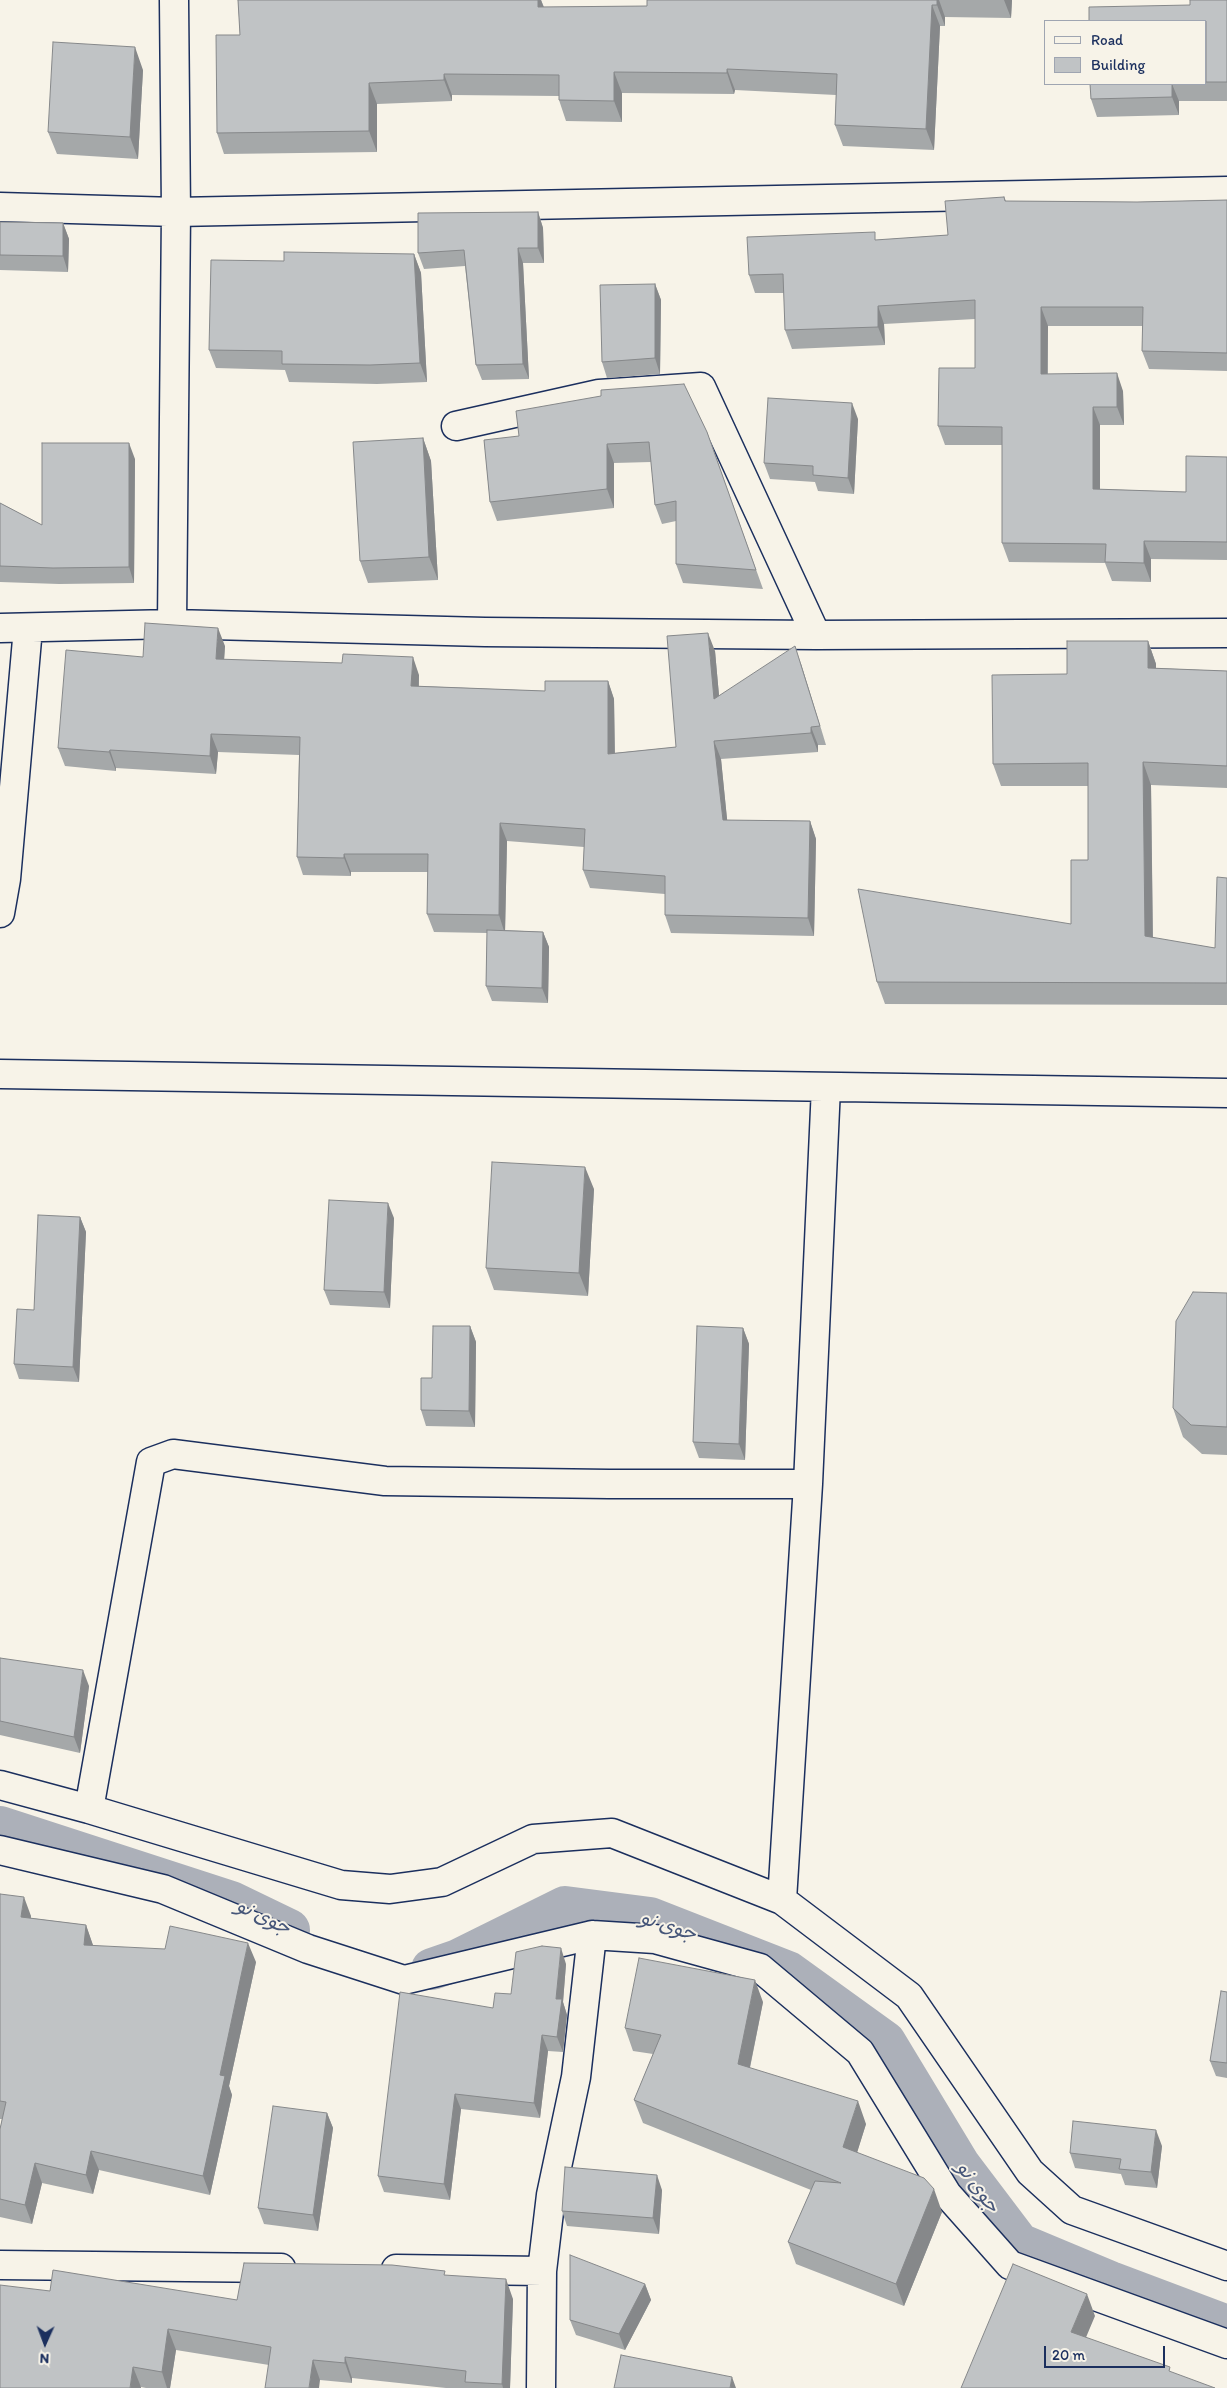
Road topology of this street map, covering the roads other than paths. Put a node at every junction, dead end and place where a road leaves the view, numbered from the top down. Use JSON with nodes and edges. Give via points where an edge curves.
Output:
{"nodes":[{"id":1,"x":174,"y":0,"type":"edge"},
{"id":2,"x":1227,"y":191,"type":"edge"},
{"id":3,"x":0,"y":207,"type":"edge"},
{"id":4,"x":176,"y":212,"type":"junction"},
{"id":5,"x":456,"y":426,"type":"dead end"},
{"id":6,"x":172,"y":624,"type":"junction"},
{"id":7,"x":0,"y":628,"type":"edge"},
{"id":8,"x":28,"y":628,"type":"junction"},
{"id":9,"x":1227,"y":633,"type":"edge"},
{"id":10,"x":816,"y":635,"type":"junction"},
{"id":11,"x":0,"y":913,"type":"edge"},
{"id":12,"x":0,"y":1074,"type":"edge"},
{"id":13,"x":826,"y":1087,"type":"junction"},
{"id":14,"x":1227,"y":1093,"type":"edge"},
{"id":15,"x":808,"y":1484,"type":"junction"},
{"id":16,"x":0,"y":1785,"type":"edge"},
{"id":17,"x":89,"y":1808,"type":"junction"},
{"id":18,"x":0,"y":1850,"type":"edge"},
{"id":19,"x":782,"y":1900,"type":"junction"},
{"id":20,"x":592,"y":1935,"type":"junction"},
{"id":21,"x":0,"y":2265,"type":"edge"},
{"id":22,"x":1227,"y":2266,"type":"edge"},
{"id":23,"x":305,"y":2268,"type":"edge"},
{"id":24,"x":374,"y":2269,"type":"edge"},
{"id":25,"x":542,"y":2271,"type":"junction"},
{"id":26,"x":1227,"y":2344,"type":"edge"},
{"id":27,"x":541,"y":2388,"type":"edge"}],
"edges":[{"from":1,"to":4,"type":"street"},
{"from":2,"to":4,"type":"street"},
{"from":3,"to":4,"type":"street"},
{"from":4,"to":6,"type":"street"},
{"from":5,"to":10,"type":"street","via":[[599,394],[701,387]]},
{"from":6,"to":8,"type":"street"},
{"from":6,"to":10,"type":"street","via":[[485,632]]},
{"from":7,"to":8,"type":"street"},
{"from":8,"to":11,"type":"street","via":[[6,879]]},
{"from":9,"to":10,"type":"street"},
{"from":12,"to":13,"type":"street"},
{"from":13,"to":14,"type":"street"},
{"from":13,"to":15,"type":"street"},
{"from":15,"to":17,"type":"street","via":[[384,1481],[173,1454],[151,1462]]},
{"from":15,"to":19,"type":"street"},
{"from":16,"to":17,"type":"street"},
{"from":17,"to":19,"type":"street","via":[[341,1885],[390,1889],[442,1882],[533,1840],[612,1834]]},
{"from":18,"to":20,"type":"street","via":[[162,1890],[308,1950],[404,1980]]},
{"from":19,"to":22,"type":"street","via":[[908,1996],[1030,2172],[1072,2210]]},
{"from":20,"to":25,"type":"street","via":[[576,2077],[551,2195]]},
{"from":20,"to":26,"type":"street","via":[[655,1939],[760,1968],[860,2052],[947,2194],[1010,2265]]},
{"from":21,"to":23,"type":"street"},
{"from":24,"to":25,"type":"street"},
{"from":25,"to":27,"type":"street"}]}
